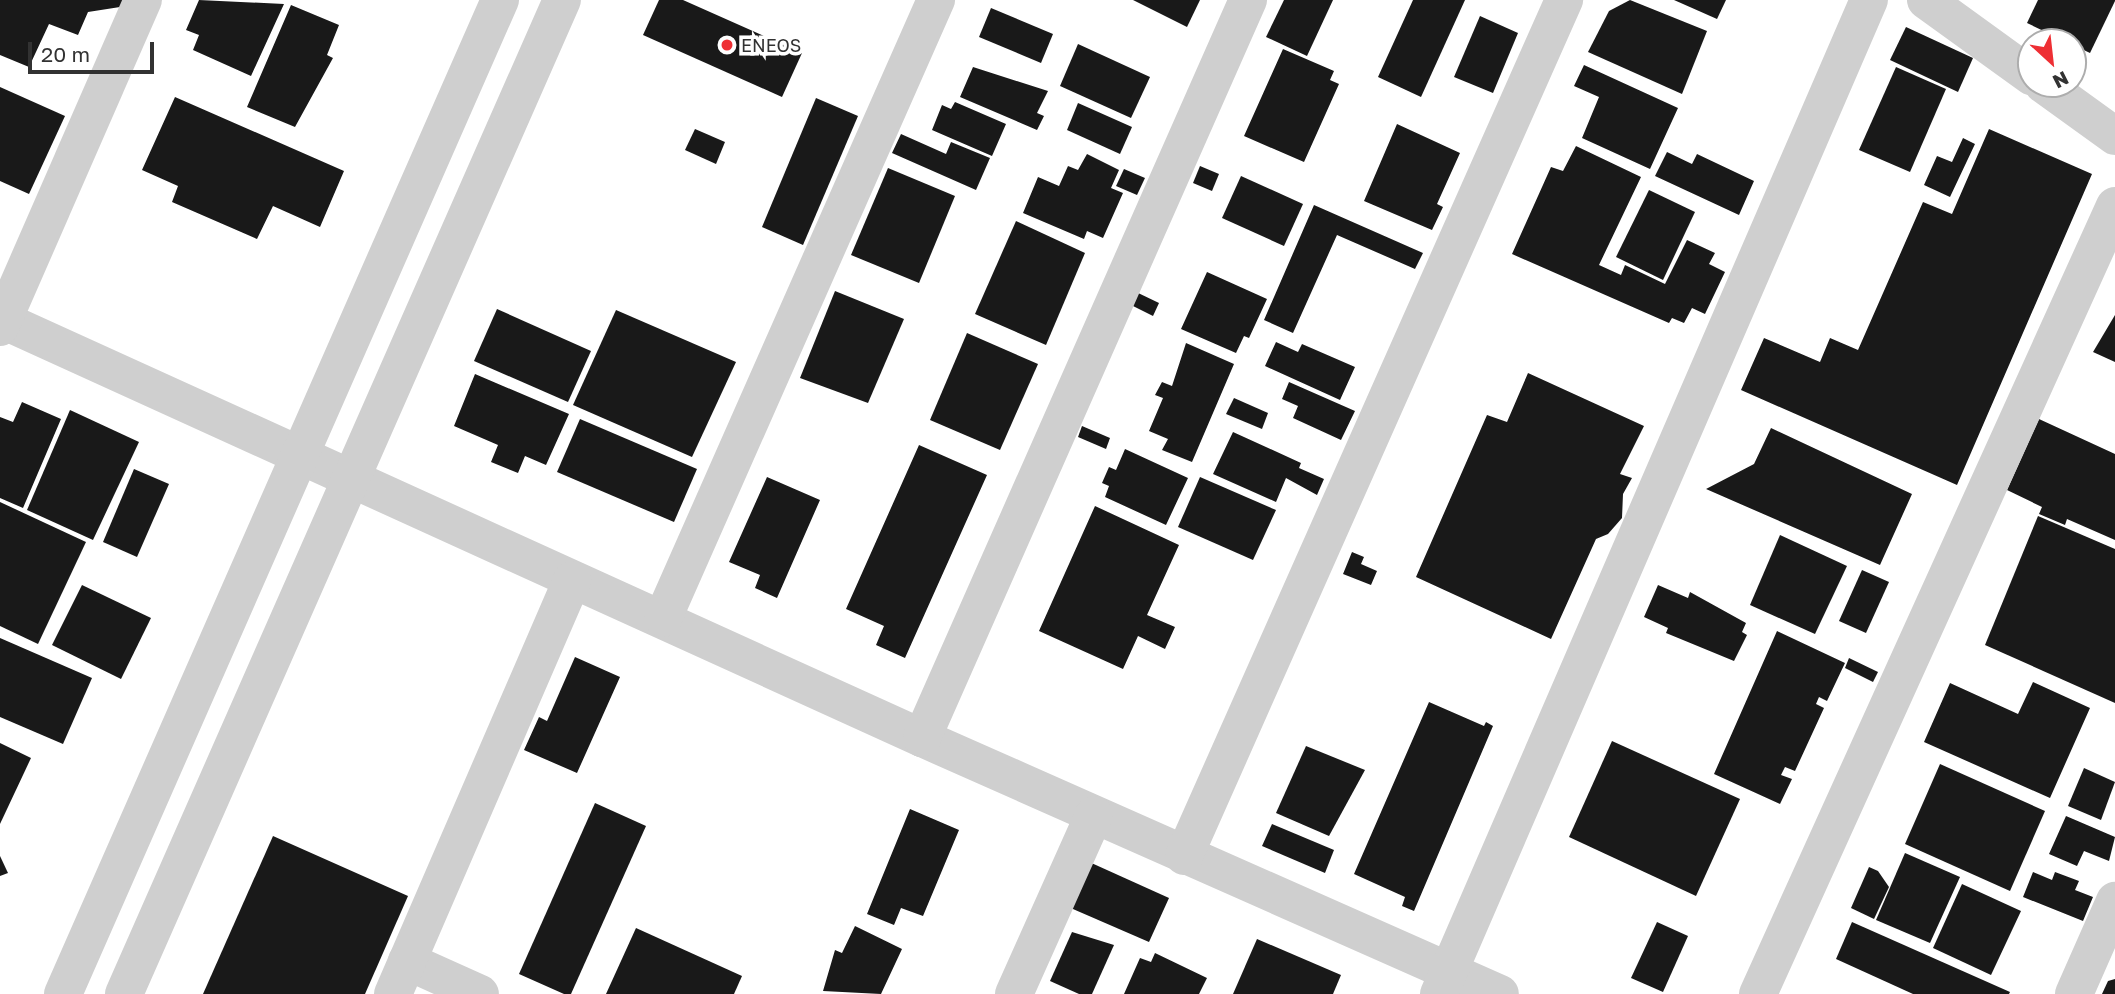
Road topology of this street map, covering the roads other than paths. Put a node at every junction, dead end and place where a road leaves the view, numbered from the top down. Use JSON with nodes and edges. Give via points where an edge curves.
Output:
{"nodes":[{"id":1,"x":143,"y":0,"type":"edge"},
{"id":2,"x":500,"y":0,"type":"edge"},
{"id":3,"x":562,"y":0,"type":"edge"},
{"id":4,"x":936,"y":0,"type":"edge"},
{"id":5,"x":1248,"y":0,"type":"edge"},
{"id":6,"x":1564,"y":0,"type":"edge"},
{"id":7,"x":1870,"y":0,"type":"edge"},
{"id":8,"x":1926,"y":0,"type":"edge"},
{"id":9,"x":2017,"y":66,"type":"edge"},
{"id":10,"x":2062,"y":98,"type":"edge"},
{"id":11,"x":2115,"y":136,"type":"edge"},
{"id":12,"x":2115,"y":206,"type":"edge"},
{"id":13,"x":1,"y":322,"type":"edge"},
{"id":14,"x":301,"y":458,"type":"junction"},
{"id":15,"x":350,"y":480,"type":"junction"},
{"id":16,"x":572,"y":580,"type":"junction"},
{"id":17,"x":663,"y":618,"type":"junction"},
{"id":18,"x":922,"y":738,"type":"junction"},
{"id":19,"x":1094,"y":815,"type":"junction"},
{"id":20,"x":1184,"y":856,"type":"junction"},
{"id":21,"x":2115,"y":901,"type":"edge"},
{"id":22,"x":2106,"y":947,"type":"edge"},
{"id":23,"x":400,"y":978,"type":"edge"},
{"id":24,"x":1445,"y":983,"type":"edge"},
{"id":25,"x":63,"y":994,"type":"edge"},
{"id":26,"x":124,"y":994,"type":"edge"},
{"id":27,"x":480,"y":994,"type":"edge"},
{"id":28,"x":1014,"y":994,"type":"edge"},
{"id":29,"x":1500,"y":994,"type":"edge"},
{"id":30,"x":1758,"y":994,"type":"edge"},
{"id":31,"x":2074,"y":994,"type":"edge"}],
"edges":[{"from":1,"to":13,"type":"street"},
{"from":2,"to":14,"type":"street"},
{"from":3,"to":15,"type":"street"},
{"from":4,"to":17,"type":"street"},
{"from":5,"to":18,"type":"street"},
{"from":6,"to":20,"type":"street"},
{"from":7,"to":24,"type":"street"},
{"from":8,"to":9,"type":"street"},
{"from":10,"to":11,"type":"street"},
{"from":12,"to":30,"type":"street"},
{"from":13,"to":14,"type":"street"},
{"from":14,"to":15,"type":"street"},
{"from":14,"to":25,"type":"street"},
{"from":15,"to":16,"type":"street"},
{"from":15,"to":26,"type":"street"},
{"from":16,"to":17,"type":"street"},
{"from":16,"to":23,"type":"street"},
{"from":17,"to":18,"type":"street"},
{"from":18,"to":19,"type":"street"},
{"from":19,"to":20,"type":"street"},
{"from":19,"to":28,"type":"street"},
{"from":20,"to":24,"type":"street"},
{"from":21,"to":22,"type":"street"},
{"from":22,"to":31,"type":"street"},
{"from":23,"to":27,"type":"street"},
{"from":24,"to":29,"type":"street"}]}
